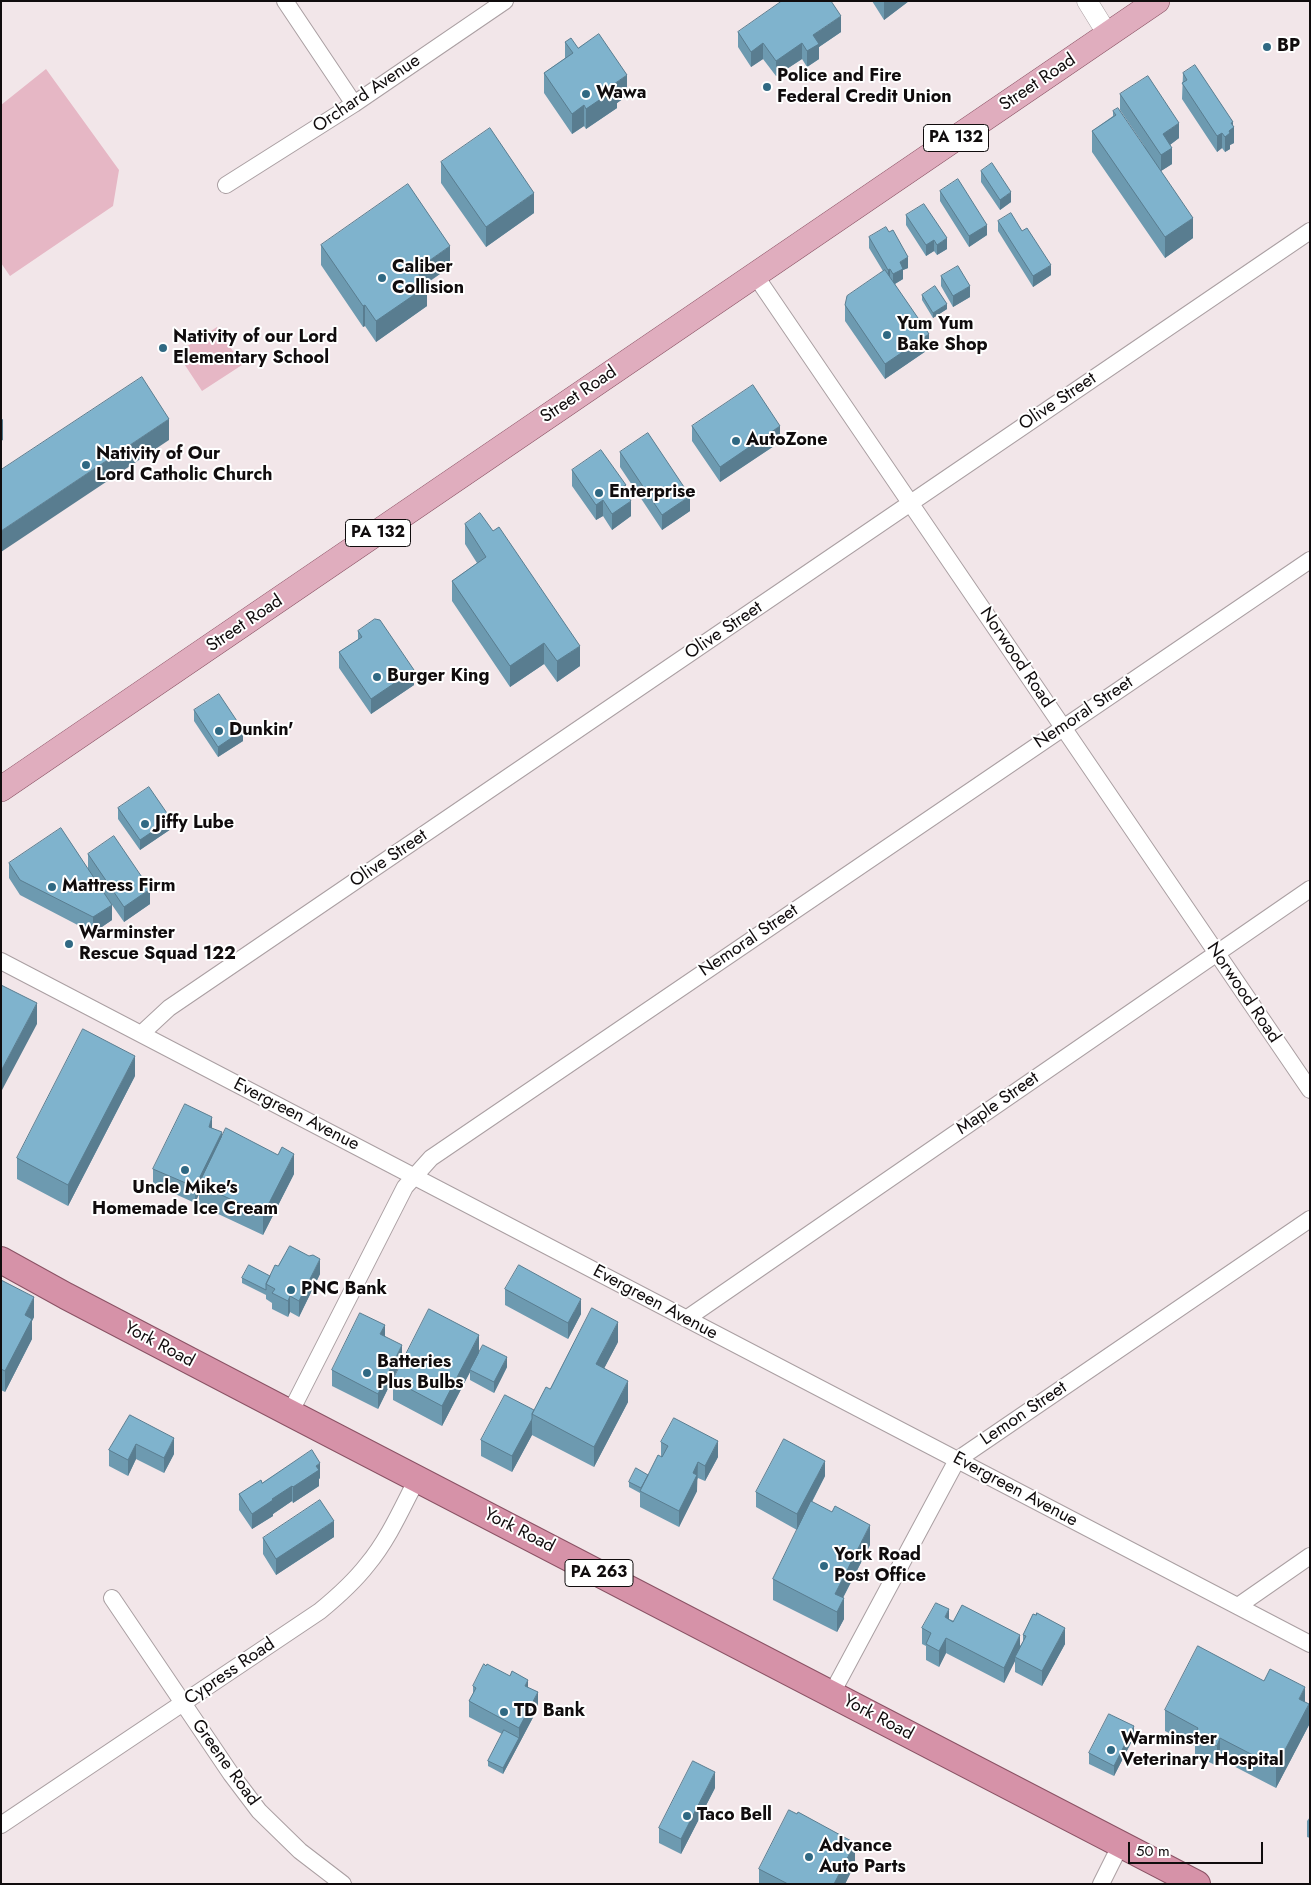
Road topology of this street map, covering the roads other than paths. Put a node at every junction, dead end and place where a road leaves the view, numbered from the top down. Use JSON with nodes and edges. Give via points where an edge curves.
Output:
{"nodes":[{"id":1,"x":285,"y":1,"type":"edge"},
{"id":2,"x":505,"y":1,"type":"edge"},
{"id":3,"x":1087,"y":1,"type":"edge"},
{"id":4,"x":1157,"y":1,"type":"edge"},
{"id":5,"x":1108,"y":35,"type":"junction"},
{"id":6,"x":354,"y":104,"type":"junction"},
{"id":7,"x":226,"y":185,"type":"dead end"},
{"id":8,"x":1310,"y":231,"type":"edge"},
{"id":9,"x":755,"y":276,"type":"junction"},
{"id":10,"x":911,"y":502,"type":"junction"},
{"id":11,"x":1310,"y":560,"type":"edge"},
{"id":12,"x":1063,"y":728,"type":"junction"},
{"id":13,"x":1,"y":789,"type":"edge"},
{"id":14,"x":1310,"y":889,"type":"edge"},
{"id":15,"x":1216,"y":953,"type":"junction"},
{"id":16,"x":1,"y":961,"type":"edge"},
{"id":17,"x":140,"y":1034,"type":"junction"},
{"id":18,"x":1310,"y":1090,"type":"edge"},
{"id":19,"x":415,"y":1177,"type":"junction"},
{"id":20,"x":1310,"y":1219,"type":"edge"},
{"id":21,"x":1,"y":1260,"type":"edge"},
{"id":22,"x":686,"y":1319,"type":"junction"},
{"id":23,"x":290,"y":1413,"type":"junction"},
{"id":24,"x":957,"y":1460,"type":"junction"},
{"id":25,"x":417,"y":1479,"type":"junction"},
{"id":26,"x":1310,"y":1556,"type":"edge"},
{"id":27,"x":112,"y":1598,"type":"dead end"},
{"id":28,"x":1238,"y":1606,"type":"junction"},
{"id":29,"x":1310,"y":1644,"type":"edge"},
{"id":30,"x":832,"y":1694,"type":"junction"},
{"id":31,"x":183,"y":1703,"type":"junction"},
{"id":32,"x":1,"y":1825,"type":"edge"},
{"id":33,"x":1121,"y":1844,"type":"junction"},
{"id":34,"x":333,"y":1881,"type":"edge"},
{"id":35,"x":1101,"y":1884,"type":"edge"},
{"id":36,"x":1197,"y":1884,"type":"edge"}],
"edges":[{"from":1,"to":6,"type":"street"},
{"from":2,"to":6,"type":"street","name":"Orchard Avenue"},
{"from":3,"to":5,"type":"street"},
{"from":4,"to":5,"type":"main road","name":"Street Road","number":"PA 132"},
{"from":5,"to":9,"type":"main road","name":"Street Road","number":"PA 132"},
{"from":6,"to":7,"type":"street","name":"Orchard Avenue"},
{"from":8,"to":10,"type":"street","name":"Olive Street"},
{"from":9,"to":10,"type":"street","name":"Norwood Road"},
{"from":9,"to":13,"type":"main road","name":"Street Road","number":"PA 132"},
{"from":10,"to":12,"type":"street","name":"Norwood Road"},
{"from":10,"to":17,"type":"street","name":"Olive Street","via":[[169,1008]]},
{"from":11,"to":12,"type":"street","name":"Nemoral Street"},
{"from":12,"to":15,"type":"street","name":"Norwood Road"},
{"from":12,"to":19,"type":"street","name":"Nemoral Street","via":[[431,1158]]},
{"from":14,"to":15,"type":"street","name":"Maple Street"},
{"from":15,"to":18,"type":"street","name":"Norwood Road"},
{"from":15,"to":22,"type":"street","name":"Maple Street"},
{"from":16,"to":17,"type":"street","name":"Evergreen Avenue"},
{"from":17,"to":19,"type":"street","name":"Evergreen Avenue"},
{"from":19,"to":22,"type":"street","name":"Evergreen Avenue"},
{"from":19,"to":23,"type":"street","name":"Nemoral Street","via":[[405,1187]]},
{"from":20,"to":24,"type":"street","name":"Lemon Street"},
{"from":21,"to":23,"type":"highway","name":"York Road","number":"PA 263"},
{"from":22,"to":24,"type":"street","name":"Evergreen Avenue"},
{"from":23,"to":25,"type":"highway","name":"York Road","number":"PA 263"},
{"from":24,"to":28,"type":"street","name":"Evergreen Avenue"},
{"from":24,"to":30,"type":"street","name":"Lemon Street"},
{"from":25,"to":30,"type":"highway","name":"York Road","number":"PA 263"},
{"from":25,"to":31,"type":"street","name":"Cypress Road","via":[[386,1538],[346,1589],[320,1611]]},
{"from":26,"to":28,"type":"street"},
{"from":27,"to":31,"type":"street","name":"Greene Road"},
{"from":28,"to":29,"type":"street","name":"Evergreen Avenue"},
{"from":30,"to":33,"type":"highway","name":"York Road","number":"PA 263"},
{"from":31,"to":32,"type":"street","name":"Cypress Road"},
{"from":31,"to":34,"type":"street","name":"Greene Road","via":[[259,1810]]},
{"from":33,"to":35,"type":"street"},
{"from":33,"to":36,"type":"highway","name":"York Road","number":"PA 263"}]}
